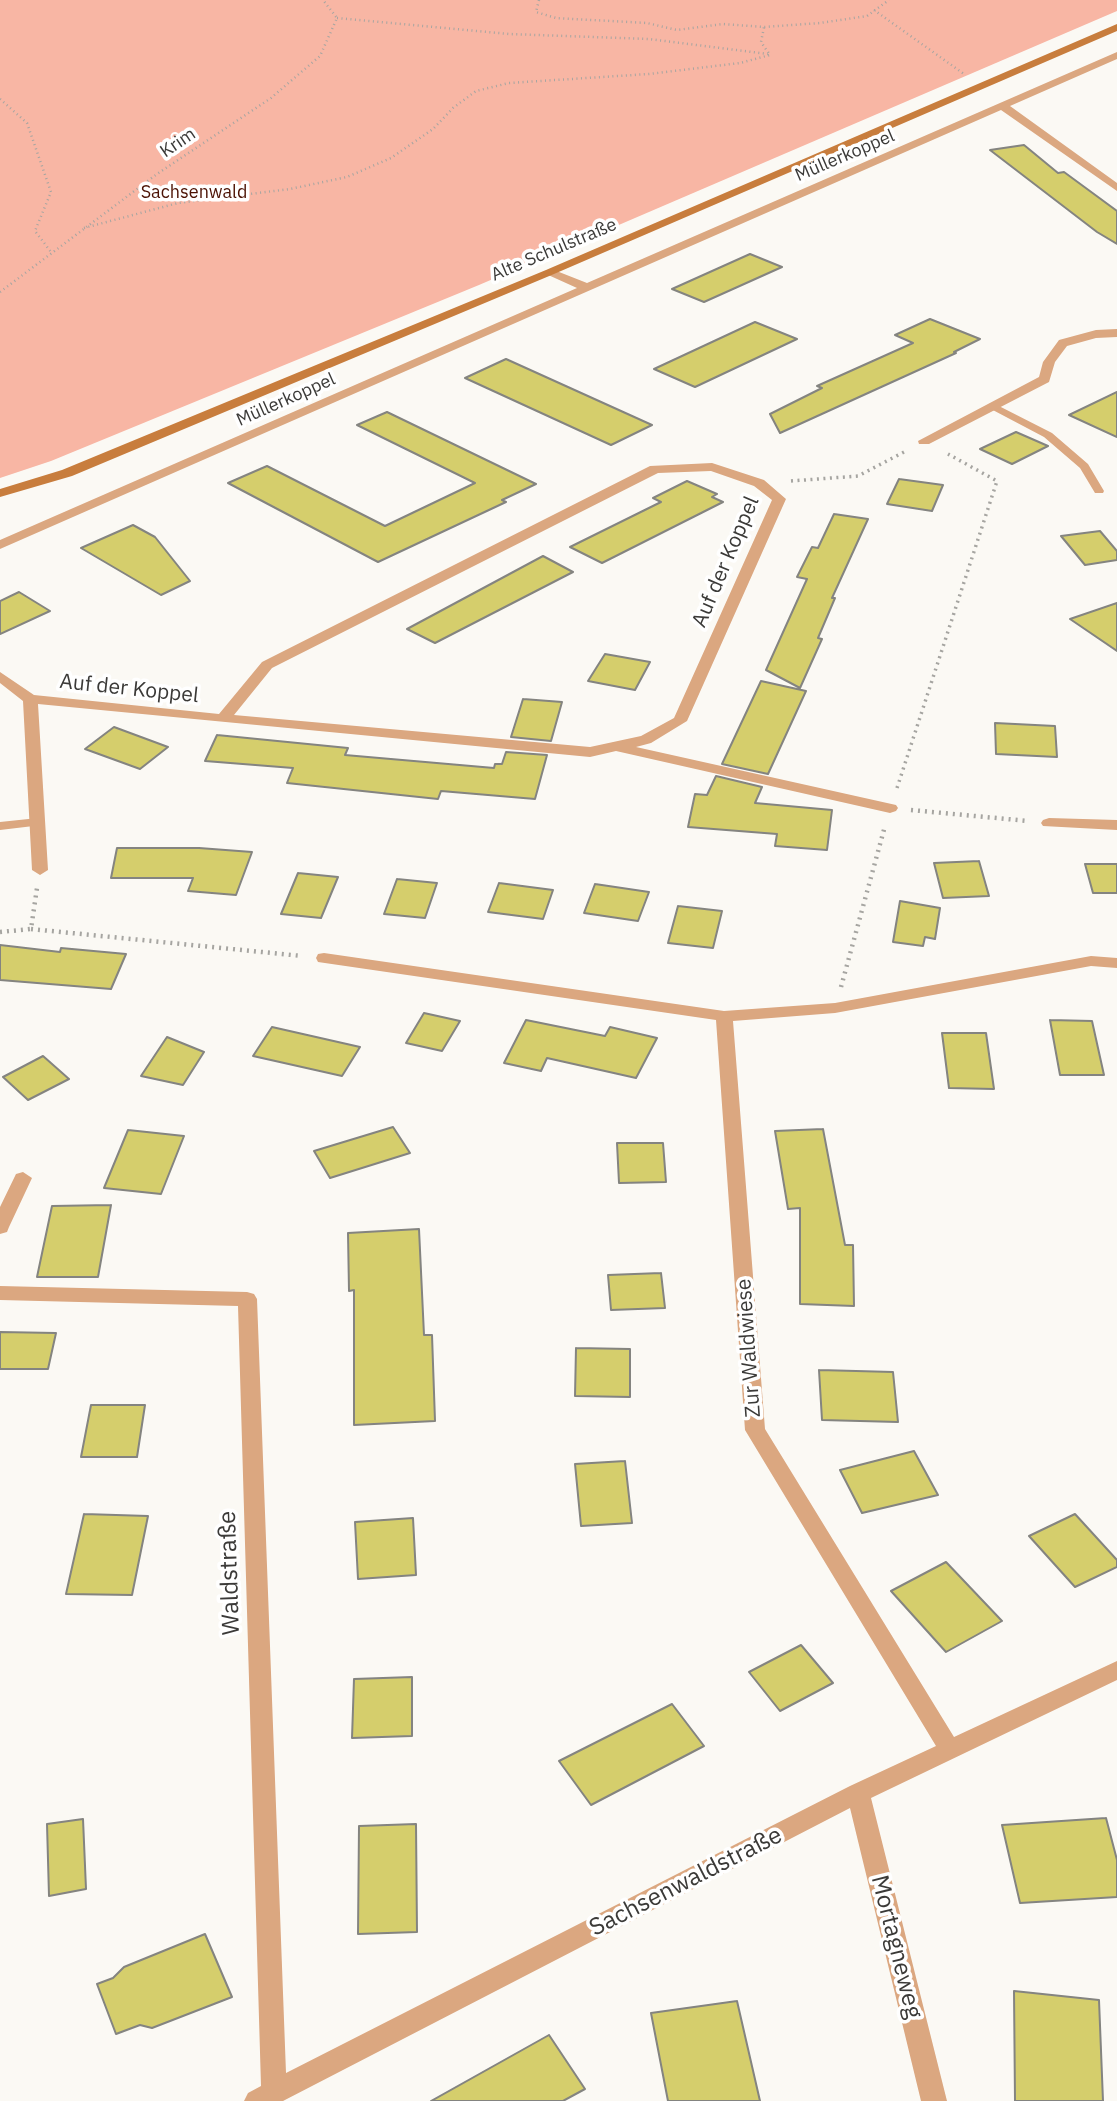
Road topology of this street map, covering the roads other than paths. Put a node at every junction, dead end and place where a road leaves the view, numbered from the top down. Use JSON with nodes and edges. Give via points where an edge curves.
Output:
{"nodes":[{"id":1,"x":1117,"y":27,"type":"edge"},
{"id":2,"x":1117,"y":55,"type":"edge"},
{"id":3,"x":1003,"y":106,"type":"junction"},
{"id":4,"x":1117,"y":188,"type":"edge"},
{"id":5,"x":550,"y":272,"type":"junction"},
{"id":6,"x":586,"y":287,"type":"junction"},
{"id":7,"x":1117,"y":332,"type":"edge"},
{"id":8,"x":993,"y":406,"type":"junction"},
{"id":9,"x":924,"y":442,"type":"road end"},
{"id":10,"x":1100,"y":491,"type":"dead end"},
{"id":11,"x":0,"y":493,"type":"edge"},
{"id":12,"x":0,"y":545,"type":"edge"},
{"id":13,"x":0,"y":676,"type":"edge"},
{"id":14,"x":30,"y":699,"type":"junction"},
{"id":15,"x":223,"y":719,"type":"junction"},
{"id":16,"x":615,"y":747,"type":"junction"},
{"id":17,"x":890,"y":808,"type":"road end"},
{"id":18,"x":38,"y":822,"type":"junction"},
{"id":19,"x":1049,"y":823,"type":"road end"},
{"id":20,"x":1117,"y":825,"type":"edge"},
{"id":21,"x":0,"y":826,"type":"edge"},
{"id":22,"x":40,"y":870,"type":"road end"},
{"id":23,"x":324,"y":958,"type":"road end"},
{"id":24,"x":1117,"y":963,"type":"edge"},
{"id":25,"x":724,"y":1016,"type":"junction"},
{"id":26,"x":23,"y":1178,"type":"dead end"},
{"id":27,"x":0,"y":1227,"type":"edge"},
{"id":28,"x":0,"y":1293,"type":"edge"},
{"id":29,"x":1117,"y":1670,"type":"edge"},
{"id":30,"x":951,"y":1751,"type":"junction"},
{"id":31,"x":859,"y":1793,"type":"junction"},
{"id":32,"x":266,"y":2097,"type":"edge"},
{"id":33,"x":934,"y":2101,"type":"edge"}],
"edges":[{"from":1,"to":5,"type":"main road","name":"Alte Schulstraße"},
{"from":2,"to":3,"type":"street","name":"Müllerkoppel"},
{"from":3,"to":4,"type":"street"},
{"from":3,"to":6,"type":"street","name":"Müllerkoppel"},
{"from":5,"to":6,"type":"street"},
{"from":5,"to":11,"type":"main road","name":"Alte Schulstraße","via":[[67,472]]},
{"from":6,"to":12,"type":"street","name":"Müllerkoppel"},
{"from":7,"to":8,"type":"street","via":[[1063,343],[1049,362],[1045,379]]},
{"from":8,"to":9,"type":"street"},
{"from":8,"to":10,"type":"lane","via":[[1048,435],[1084,466]]},
{"from":13,"to":14,"type":"street","name":"Auf der Koppel"},
{"from":14,"to":15,"type":"street","name":"Auf der Koppel"},
{"from":14,"to":18,"type":"street","name":"Auf der Koppel"},
{"from":15,"to":16,"type":"street","name":"Auf der Koppel","via":[[590,752]]},
{"from":15,"to":16,"type":"street","name":"Auf der Koppel","via":[[267,664],[655,469],[712,467],[759,483],[779,499],[680,721],[646,740]]},
{"from":16,"to":17,"type":"street"},
{"from":18,"to":21,"type":"lane"},
{"from":18,"to":22,"type":"street","name":"Auf der Koppel"},
{"from":19,"to":20,"type":"street"},
{"from":23,"to":25,"type":"street"},
{"from":24,"to":25,"type":"street","via":[[1091,961],[835,1008]]},
{"from":25,"to":30,"type":"street","name":"Zur Waldwiese","via":[[755,1430]]},
{"from":26,"to":27,"type":"street"},
{"from":28,"to":32,"type":"street","name":"Waldstraße","via":[[247,1299]]},
{"from":29,"to":30,"type":"street","name":"Sachsenwaldstraße"},
{"from":30,"to":31,"type":"street","name":"Sachsenwaldstraße"},
{"from":31,"to":32,"type":"street","name":"Sachsenwaldstraße"},
{"from":31,"to":33,"type":"street","name":"Mortagneweg"}]}
